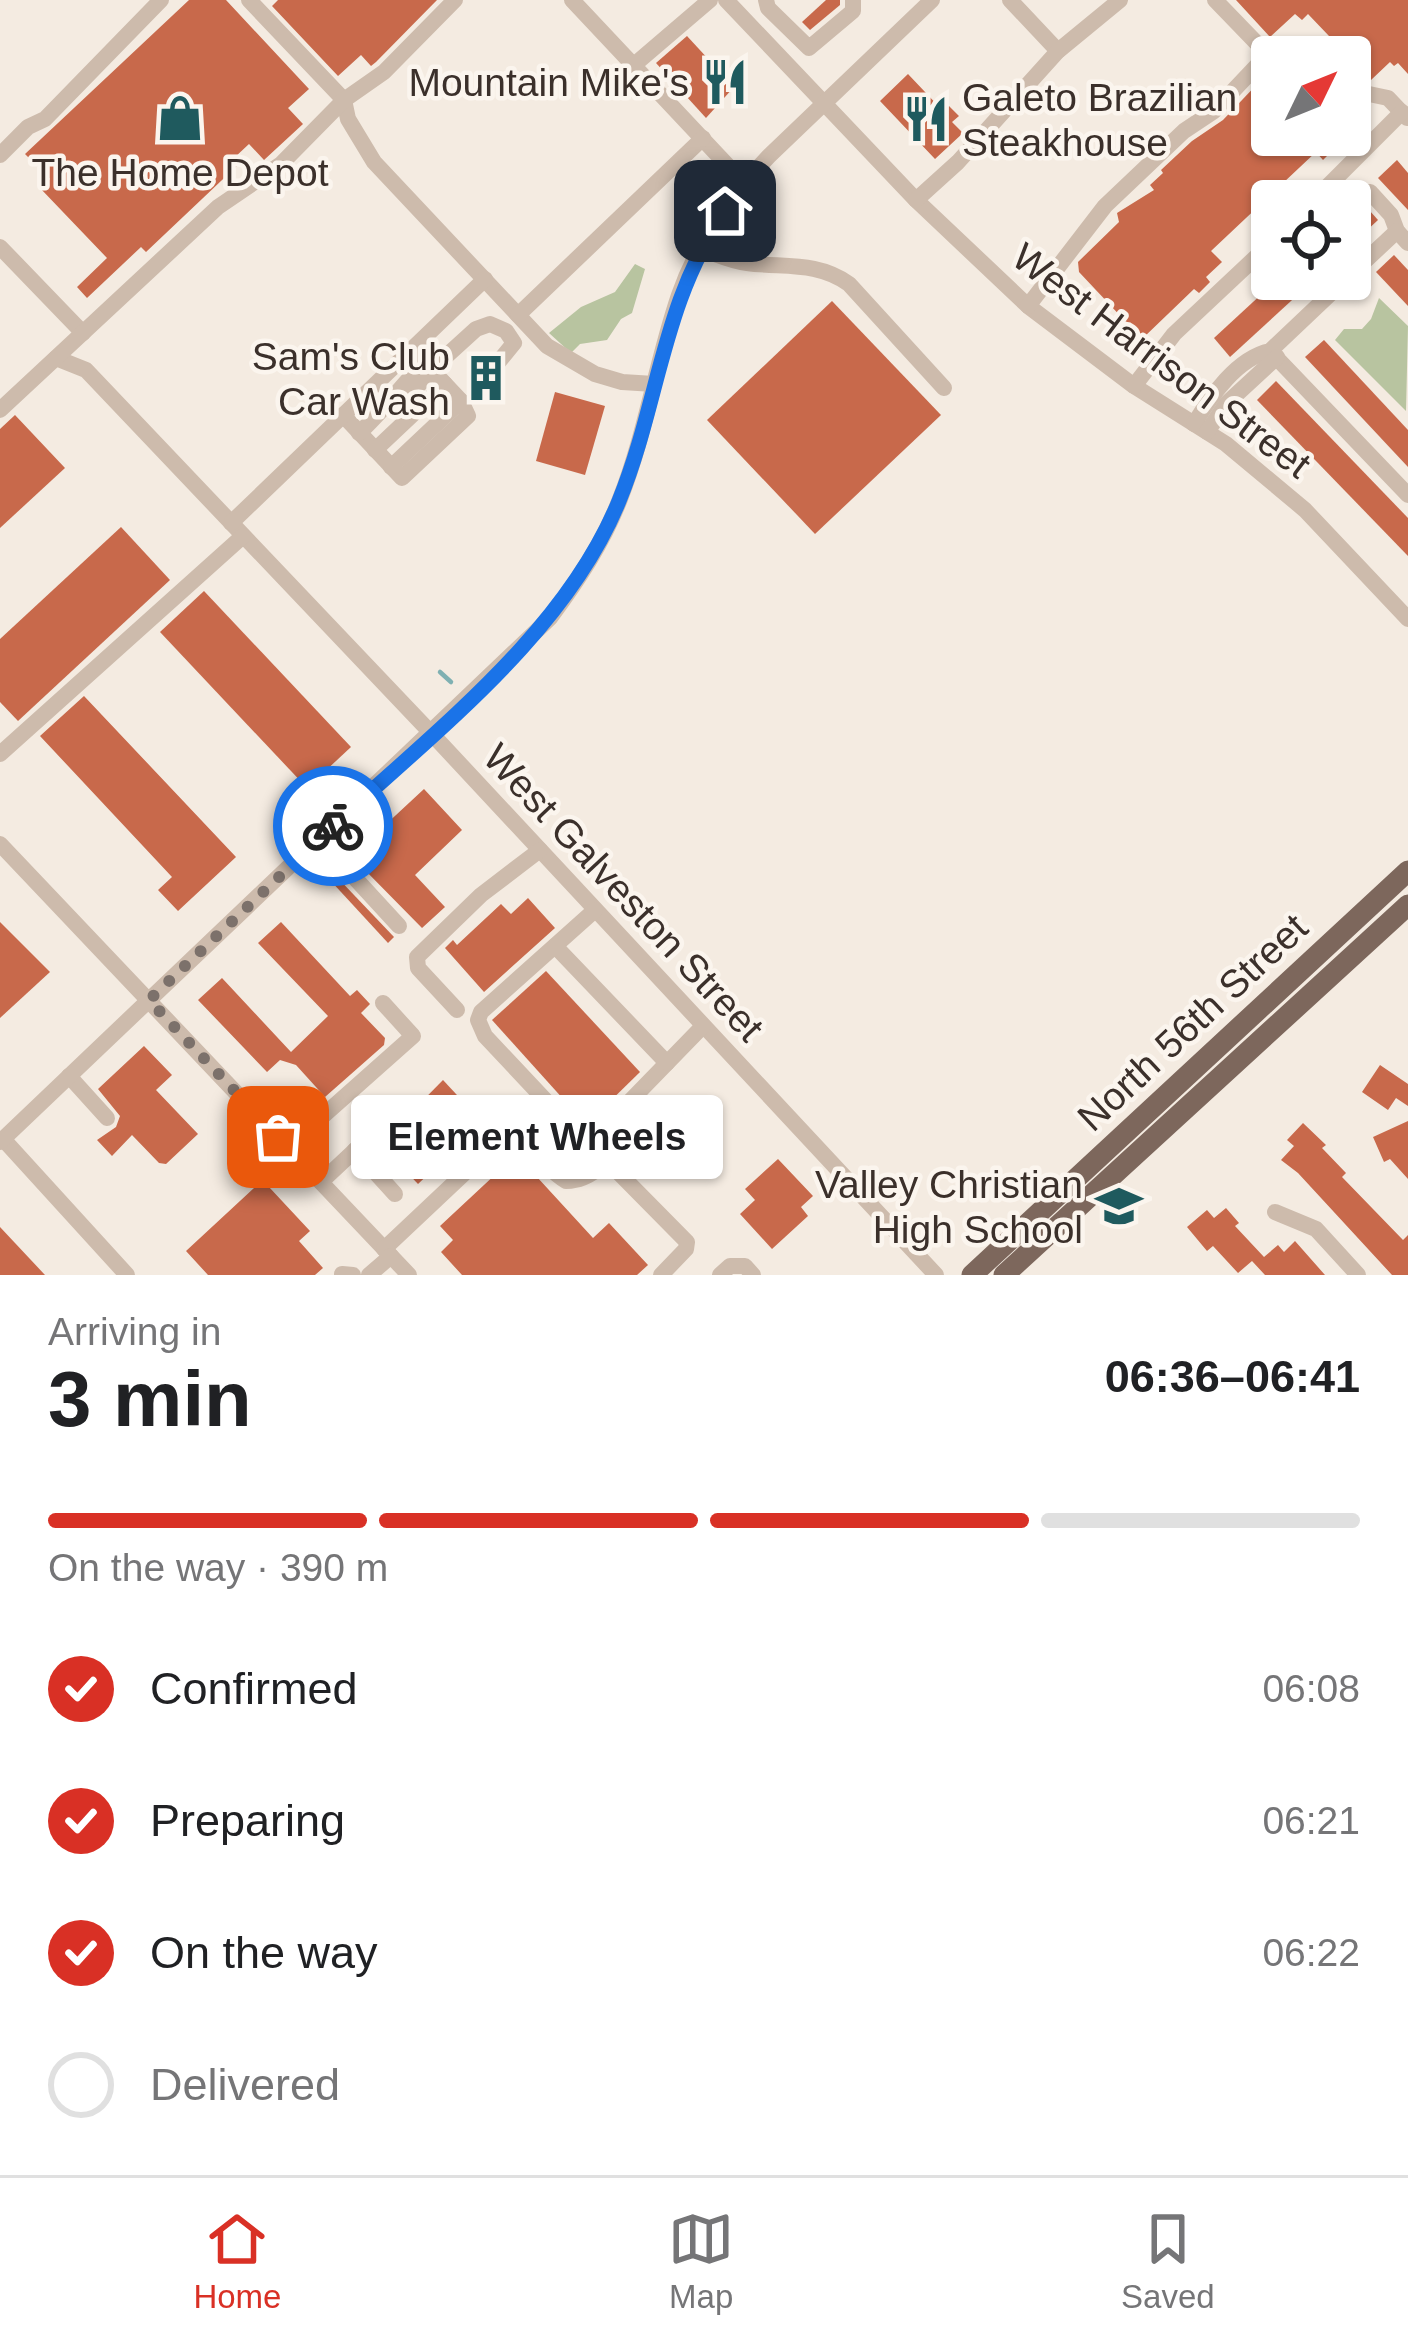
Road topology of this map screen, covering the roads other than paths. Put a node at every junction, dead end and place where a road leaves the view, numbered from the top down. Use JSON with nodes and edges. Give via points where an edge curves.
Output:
{"nodes":[{"id":1,"x":160,"y":0,"type":"edge"},
{"id":2,"x":249,"y":0,"type":"edge"},
{"id":3,"x":455,"y":0,"type":"edge"},
{"id":4,"x":572,"y":0,"type":"edge"},
{"id":5,"x":710,"y":0,"type":"edge"},
{"id":6,"x":726,"y":0,"type":"edge"},
{"id":7,"x":766,"y":0,"type":"edge"},
{"id":8,"x":853,"y":0,"type":"edge"},
{"id":9,"x":932,"y":0,"type":"edge"},
{"id":10,"x":1010,"y":0,"type":"edge"},
{"id":11,"x":1120,"y":0,"type":"edge"},
{"id":12,"x":1215,"y":0,"type":"edge"},
{"id":13,"x":1251,"y":38,"type":"edge"},
{"id":14,"x":1058,"y":51,"type":"junction"},
{"id":15,"x":634,"y":65,"type":"junction"},
{"id":16,"x":1251,"y":75,"type":"edge"},
{"id":17,"x":1371,"y":94,"type":"edge"},
{"id":18,"x":344,"y":100,"type":"junction"},
{"id":19,"x":824,"y":103,"type":"junction"},
{"id":20,"x":1405,"y":116,"type":"edge"},
{"id":21,"x":703,"y":138,"type":"junction"},
{"id":22,"x":0,"y":155,"type":"edge"},
{"id":23,"x":1336,"y":180,"type":"edge"},
{"id":24,"x":744,"y":183,"type":"junction"},
{"id":25,"x":1371,"y":193,"type":"edge"},
{"id":26,"x":916,"y":200,"type":"junction"},
{"id":27,"x":1402,"y":237,"type":"edge"},
{"id":28,"x":0,"y":247,"type":"edge"},
{"id":29,"x":701,"y":250,"type":"junction"},
{"id":30,"x":1371,"y":260,"type":"edge"},
{"id":31,"x":1251,"y":262,"type":"edge"},
{"id":32,"x":485,"y":279,"type":"junction"},
{"id":33,"x":1326,"y":300,"type":"edge"},
{"id":34,"x":1028,"y":306,"type":"junction"},
{"id":35,"x":518,"y":315,"type":"junction"},
{"id":36,"x":82,"y":333,"type":"junction"},
{"id":37,"x":1273,"y":354,"type":"junction"},
{"id":38,"x":56,"y":358,"type":"junction"},
{"id":39,"x":496,"y":365,"type":"dead end"},
{"id":40,"x":446,"y":382,"type":"junction"},
{"id":41,"x":654,"y":383,"type":"junction"},
{"id":42,"x":1134,"y":386,"type":"junction"},
{"id":43,"x":944,"y":388,"type":"dead end"},
{"id":44,"x":0,"y":410,"type":"edge"},
{"id":45,"x":343,"y":416,"type":"junction"},
{"id":46,"x":1200,"y":428,"type":"junction"},
{"id":47,"x":378,"y":453,"type":"junction"},
{"id":48,"x":1408,"y":495,"type":"edge"},
{"id":49,"x":237,"y":529,"type":"junction"},
{"id":50,"x":1408,"y":619,"type":"edge"},
{"id":51,"x":432,"y":734,"type":"junction"},
{"id":52,"x":0,"y":754,"type":"edge"},
{"id":53,"x":320,"y":839,"type":"junction"},
{"id":54,"x":0,"y":844,"type":"edge"},
{"id":55,"x":540,"y":850,"type":"junction"},
{"id":56,"x":1408,"y":871,"type":"edge"},
{"id":57,"x":1408,"y":905,"type":"edge"},
{"id":58,"x":596,"y":910,"type":"junction"},
{"id":59,"x":399,"y":926,"type":"dead end"},
{"id":60,"x":555,"y":946,"type":"junction"},
{"id":61,"x":149,"y":1000,"type":"junction"},
{"id":62,"x":382,"y":1003,"type":"dead end"},
{"id":63,"x":457,"y":1010,"type":"dead end"},
{"id":64,"x":704,"y":1026,"type":"junction"},
{"id":65,"x":667,"y":1063,"type":"junction"},
{"id":66,"x":69,"y":1076,"type":"junction"},
{"id":67,"x":107,"y":1118,"type":"dead end"},
{"id":68,"x":384,"y":1123,"type":"dead end"},
{"id":69,"x":1,"y":1141,"type":"edge"},
{"id":70,"x":288,"y":1147,"type":"junction"},
{"id":71,"x":355,"y":1150,"type":"junction"},
{"id":72,"x":321,"y":1182,"type":"junction"},
{"id":73,"x":395,"y":1194,"type":"dead end"},
{"id":74,"x":1274,"y":1212,"type":"dead end"},
{"id":75,"x":388,"y":1252,"type":"junction"},
{"id":76,"x":342,"y":1274,"type":"edge"},
{"id":77,"x":127,"y":1275,"type":"edge"},
{"id":78,"x":353,"y":1275,"type":"edge"},
{"id":79,"x":369,"y":1275,"type":"edge"},
{"id":80,"x":409,"y":1275,"type":"edge"},
{"id":81,"x":662,"y":1275,"type":"edge"},
{"id":82,"x":720,"y":1275,"type":"edge"},
{"id":83,"x":753,"y":1275,"type":"edge"},
{"id":84,"x":936,"y":1275,"type":"edge"},
{"id":85,"x":972,"y":1275,"type":"edge"},
{"id":86,"x":1004,"y":1275,"type":"edge"},
{"id":87,"x":1358,"y":1275,"type":"edge"}],
"edges":[{"from":1,"to":22,"type":"street"},
{"from":2,"to":18,"type":"street"},
{"from":3,"to":18,"type":"street"},
{"from":4,"to":15,"type":"street"},
{"from":5,"to":15,"type":"street"},
{"from":6,"to":19,"type":"street","name":"West Harrison Street"},
{"from":7,"to":8,"type":"street","via":[[809,48],[853,11]]},
{"from":9,"to":19,"type":"street"},
{"from":10,"to":14,"type":"street"},
{"from":11,"to":14,"type":"street"},
{"from":12,"to":13,"type":"street"},
{"from":14,"to":26,"type":"street"},
{"from":15,"to":21,"type":"street"},
{"from":16,"to":34,"type":"street","via":[[1105,206]]},
{"from":17,"to":20,"type":"street","via":[[1388,98]]},
{"from":18,"to":32,"type":"street","via":[[374,162]]},
{"from":18,"to":36,"type":"street"},
{"from":19,"to":24,"type":"street"},
{"from":19,"to":26,"type":"street","name":"West Harrison Street"},
{"from":20,"to":23,"type":"street"},
{"from":21,"to":24,"type":"street"},
{"from":21,"to":35,"type":"street"},
{"from":24,"to":29,"type":"street"},
{"from":25,"to":27,"type":"street"},
{"from":26,"to":34,"type":"street","name":"West Harrison Street"},
{"from":27,"to":30,"type":"street"},
{"from":28,"to":36,"type":"street"},
{"from":29,"to":41,"type":"street","via":[[680,291]]},
{"from":29,"to":43,"type":"street","via":[[835,275]]},
{"from":31,"to":42,"type":"street","via":[[1174,334]]},
{"from":32,"to":35,"type":"street"},
{"from":32,"to":40,"type":"street"},
{"from":33,"to":37,"type":"street"},
{"from":34,"to":42,"type":"street","name":"West Harrison Street"},
{"from":35,"to":41,"type":"street","via":[[579,366],[622,382]]},
{"from":36,"to":38,"type":"street"},
{"from":37,"to":46,"type":"street","via":[[1256,354],[1212,394]]},
{"from":37,"to":48,"type":"street"},
{"from":38,"to":44,"type":"street"},
{"from":38,"to":49,"type":"street","name":"West Galveston Street","via":[[86,370]]},
{"from":39,"to":40,"type":"street","via":[[514,343],[490,324],[476,329]]},
{"from":40,"to":45,"type":"street"},
{"from":40,"to":47,"type":"street"},
{"from":40,"to":47,"type":"street"},
{"from":40,"to":47,"type":"street","via":[[468,416],[402,478]]},
{"from":41,"to":51,"type":"street","via":[[620,498],[574,586]]},
{"from":42,"to":46,"type":"street","name":"West Harrison Street"},
{"from":45,"to":47,"type":"street"},
{"from":45,"to":49,"type":"street"},
{"from":46,"to":50,"type":"street","name":"West Harrison Street","via":[[1305,510]]},
{"from":49,"to":51,"type":"street","name":"West Galveston Street"},
{"from":49,"to":52,"type":"street"},
{"from":51,"to":53,"type":"street"},
{"from":51,"to":55,"type":"street","name":"West Galveston Street"},
{"from":53,"to":59,"type":"street"},
{"from":53,"to":61,"type":"street"},
{"from":54,"to":61,"type":"street"},
{"from":55,"to":58,"type":"street","name":"West Galveston Street"},
{"from":55,"to":63,"type":"street","via":[[416,957]]},
{"from":56,"to":85,"type":"main road","name":"North 56th Street"},
{"from":57,"to":86,"type":"main road","name":"North 56th Street"},
{"from":58,"to":60,"type":"street"},
{"from":58,"to":64,"type":"street","name":"West Galveston Street"},
{"from":60,"to":65,"type":"street"},
{"from":60,"to":65,"type":"street","via":[[478,1020],[578,1135],[597,1135]]},
{"from":61,"to":66,"type":"street"},
{"from":61,"to":70,"type":"street"},
{"from":62,"to":70,"type":"street","via":[[413,1036]]},
{"from":64,"to":65,"type":"street"},
{"from":64,"to":84,"type":"street","name":"West Galveston Street"},
{"from":66,"to":67,"type":"street"},
{"from":66,"to":69,"type":"street"},
{"from":68,"to":71,"type":"street"},
{"from":69,"to":77,"type":"street"},
{"from":70,"to":72,"type":"street"},
{"from":71,"to":72,"type":"street"},
{"from":71,"to":73,"type":"street"},
{"from":72,"to":75,"type":"street"},
{"from":74,"to":87,"type":"street","via":[[1316,1229]]},
{"from":75,"to":79,"type":"street"},
{"from":75,"to":80,"type":"street"},
{"from":75,"to":81,"type":"street","via":[[488,1152],[521,1146],[566,1180],[611,1166],[687,1242]]},
{"from":76,"to":78,"type":"street"},
{"from":82,"to":83,"type":"street","via":[[730,1266]]}]}
